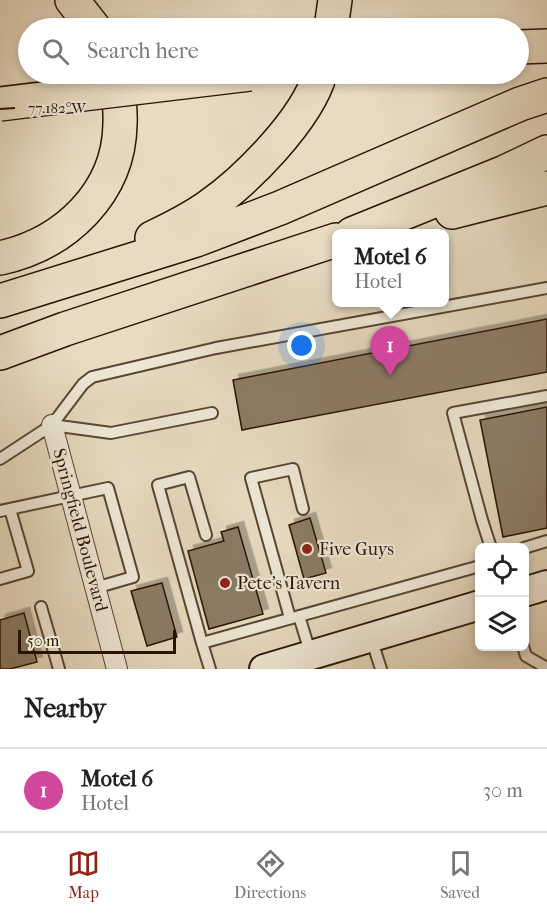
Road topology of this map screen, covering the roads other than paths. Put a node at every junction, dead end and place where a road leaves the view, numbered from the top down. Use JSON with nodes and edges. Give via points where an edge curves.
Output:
{"nodes":[{"id":1,"x":72,"y":0,"type":"edge"},
{"id":2,"x":335,"y":0,"type":"edge"},
{"id":3,"x":86,"y":18,"type":"edge"},
{"id":4,"x":332,"y":18,"type":"edge"},
{"id":5,"x":529,"y":46,"type":"edge"},
{"id":6,"x":547,"y":46,"type":"edge"},
{"id":7,"x":117,"y":84,"type":"edge"},
{"id":8,"x":167,"y":84,"type":"edge"},
{"id":9,"x":316,"y":84,"type":"edge"},
{"id":10,"x":534,"y":100,"type":"edge"},
{"id":11,"x":0,"y":104,"type":"edge"},
{"id":12,"x":547,"y":152,"type":"edge"},
{"id":13,"x":547,"y":188,"type":"edge"},
{"id":14,"x":366,"y":229,"type":"edge"},
{"id":15,"x":381,"y":229,"type":"edge"},
{"id":16,"x":332,"y":242,"type":"edge"},
{"id":17,"x":0,"y":258,"type":"edge"},
{"id":18,"x":547,"y":288,"type":"edge"},
{"id":19,"x":0,"y":300,"type":"edge"},
{"id":20,"x":449,"y":306,"type":"edge"},
{"id":21,"x":442,"y":307,"type":"edge"},
{"id":22,"x":0,"y":353,"type":"edge"},
{"id":23,"x":547,"y":396,"type":"edge"},
{"id":24,"x":213,"y":413,"type":"dead end"},
{"id":25,"x":52,"y":425,"type":"junction"},
{"id":26,"x":0,"y":459,"type":"edge"},
{"id":27,"x":71,"y":497,"type":"junction"},
{"id":28,"x":303,"y":509,"type":"dead end"},
{"id":29,"x":5,"y":510,"type":"edge"},
{"id":30,"x":206,"y":535,"type":"dead end"},
{"id":31,"x":547,"y":541,"type":"edge"},
{"id":32,"x":489,"y":543,"type":"edge"},
{"id":33,"x":529,"y":547,"type":"edge"},
{"id":34,"x":475,"y":567,"type":"edge"},
{"id":35,"x":0,"y":579,"type":"edge"},
{"id":36,"x":547,"y":585,"type":"edge"},
{"id":37,"x":95,"y":588,"type":"junction"},
{"id":38,"x":529,"y":591,"type":"edge"},
{"id":39,"x":475,"y":607,"type":"edge"},
{"id":40,"x":41,"y":608,"type":"dead end"},
{"id":41,"x":295,"y":617,"type":"junction"},
{"id":42,"x":371,"y":638,"type":"junction"},
{"id":43,"x":202,"y":643,"type":"junction"},
{"id":44,"x":524,"y":651,"type":"edge"},
{"id":45,"x":311,"y":655,"type":"junction"},
{"id":46,"x":547,"y":668,"type":"edge"},
{"id":47,"x":59,"y":669,"type":"edge"},
{"id":48,"x":117,"y":669,"type":"edge"},
{"id":49,"x":210,"y":669,"type":"edge"},
{"id":50,"x":267,"y":669,"type":"edge"},
{"id":51,"x":381,"y":669,"type":"edge"}],
"edges":[{"from":1,"to":3,"type":"highway"},
{"from":2,"to":4,"type":"highway"},
{"from":5,"to":6,"type":"highway"},
{"from":7,"to":17,"type":"highway","via":[[120,126],[117,151],[96,200],[57,236]]},
{"from":8,"to":11,"type":"highway","bridge":true},
{"from":9,"to":19,"type":"highway","via":[[280,140],[234,187],[208,207],[129,248]]},
{"from":10,"to":19,"type":"highway","via":[[196,240]]},
{"from":12,"to":14,"type":"highway"},
{"from":13,"to":15,"type":"highway"},
{"from":16,"to":22,"type":"highway"},
{"from":18,"to":20,"type":"lane"},
{"from":21,"to":25,"type":"lane","via":[[216,348],[92,377]]},
{"from":23,"to":32,"type":"lane","via":[[453,413]]},
{"from":24,"to":25,"type":"lane","via":[[111,433]]},
{"from":25,"to":26,"type":"lane"},
{"from":25,"to":27,"type":"street","name":"Springfield Boulevard"},
{"from":27,"to":29,"type":"lane"},
{"from":27,"to":37,"type":"street","name":"Springfield Boulevard"},
{"from":27,"to":37,"type":"lane","via":[[108,488],[133,577]]},
{"from":28,"to":41,"type":"lane","via":[[293,469],[251,478]]},
{"from":29,"to":35,"type":"lane","via":[[28,571]]},
{"from":30,"to":43,"type":"lane","via":[[189,477],[158,485]]},
{"from":31,"to":33,"type":"lane"},
{"from":34,"to":41,"type":"lane"},
{"from":36,"to":38,"type":"main road"},
{"from":37,"to":48,"type":"street","name":"Springfield Boulevard"},
{"from":39,"to":42,"type":"main road"},
{"from":40,"to":47,"type":"lane"},
{"from":41,"to":43,"type":"lane"},
{"from":41,"to":45,"type":"lane"},
{"from":42,"to":45,"type":"main road"},
{"from":42,"to":51,"type":"lane"},
{"from":43,"to":49,"type":"lane"},
{"from":44,"to":46,"type":"lane","via":[[526,656]]},
{"from":45,"to":50,"type":"main road"}]}
